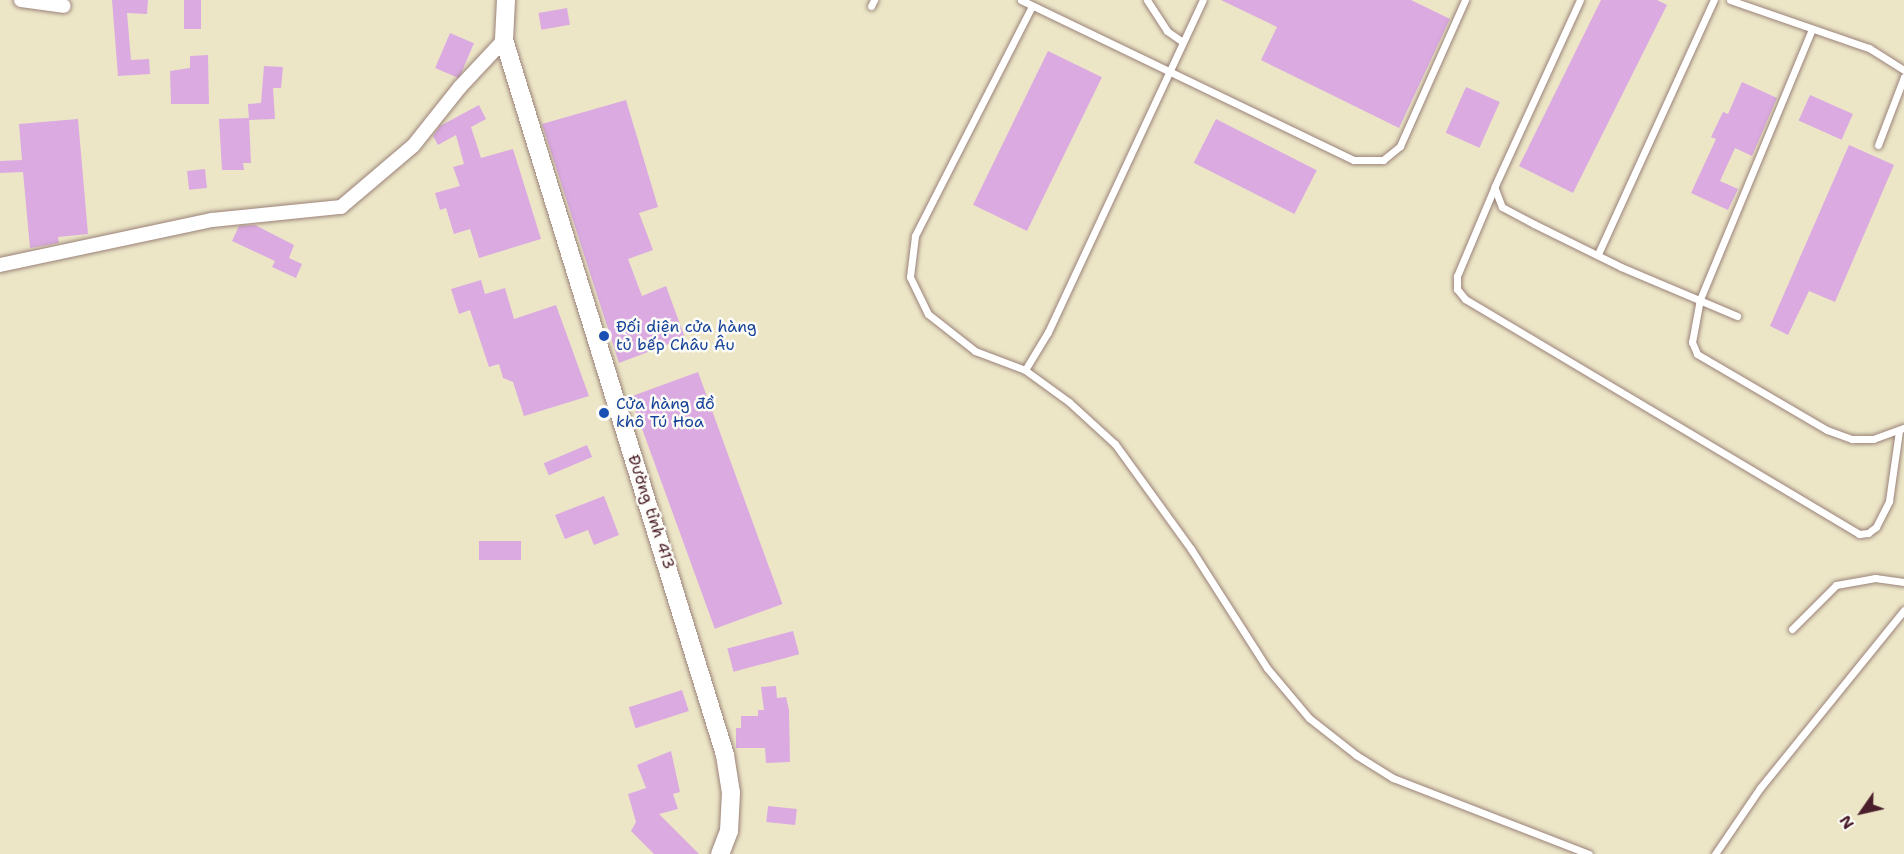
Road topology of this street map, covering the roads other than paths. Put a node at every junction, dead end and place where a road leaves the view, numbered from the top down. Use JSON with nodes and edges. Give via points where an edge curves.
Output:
{"nodes":[{"id":1,"x":21,"y":0,"type":"edge"},
{"id":2,"x":506,"y":0,"type":"edge"},
{"id":3,"x":1021,"y":0,"type":"edge"},
{"id":4,"x":1147,"y":0,"type":"edge"},
{"id":5,"x":1203,"y":0,"type":"edge"},
{"id":6,"x":1465,"y":0,"type":"edge"},
{"id":7,"x":1580,"y":0,"type":"edge"},
{"id":8,"x":1714,"y":0,"type":"edge"},
{"id":9,"x":1730,"y":0,"type":"edge"},
{"id":10,"x":64,"y":6,"type":"dead end"},
{"id":11,"x":1032,"y":6,"type":"junction"},
{"id":12,"x":1812,"y":29,"type":"junction"},
{"id":13,"x":504,"y":40,"type":"junction"},
{"id":14,"x":1183,"y":42,"type":"junction"},
{"id":15,"x":1170,"y":69,"type":"junction"},
{"id":16,"x":1904,"y":70,"type":"edge"},
{"id":17,"x":1904,"y":77,"type":"edge"},
{"id":18,"x":1878,"y":145,"type":"dead end"},
{"id":19,"x":1495,"y":186,"type":"junction"},
{"id":20,"x":1598,"y":254,"type":"junction"},
{"id":21,"x":0,"y":265,"type":"edge"},
{"id":22,"x":1700,"y":300,"type":"junction"},
{"id":23,"x":1737,"y":316,"type":"dead end"},
{"id":24,"x":1025,"y":370,"type":"junction"},
{"id":25,"x":1902,"y":429,"type":"edge"},
{"id":26,"x":1904,"y":582,"type":"edge"},
{"id":27,"x":1904,"y":610,"type":"edge"},
{"id":28,"x":1792,"y":629,"type":"dead end"},
{"id":29,"x":720,"y":854,"type":"edge"},
{"id":30,"x":1589,"y":854,"type":"edge"},
{"id":31,"x":1715,"y":854,"type":"edge"}],
"edges":[{"from":1,"to":10,"type":"street"},
{"from":2,"to":13,"type":"main road","name":"Đường tỉnh 413"},
{"from":3,"to":11,"type":"lane"},
{"from":4,"to":14,"type":"lane","via":[[1167,31]]},
{"from":5,"to":14,"type":"lane"},
{"from":6,"to":15,"type":"lane","via":[[1400,146],[1383,160],[1354,160]]},
{"from":7,"to":19,"type":"lane"},
{"from":8,"to":20,"type":"lane"},
{"from":9,"to":12,"type":"lane"},
{"from":11,"to":15,"type":"lane"},
{"from":11,"to":24,"type":"lane","via":[[915,236],[911,268],[917,296],[928,314],[975,351]]},
{"from":12,"to":16,"type":"lane","via":[[1869,48]]},
{"from":12,"to":22,"type":"lane"},
{"from":13,"to":21,"type":"street","via":[[413,146],[341,207],[212,220]]},
{"from":13,"to":29,"type":"main road","name":"Đường tỉnh 413","via":[[725,755],[731,793],[729,831]]},
{"from":14,"to":15,"type":"lane"},
{"from":15,"to":24,"type":"lane","via":[[1048,332]]},
{"from":17,"to":18,"type":"lane"},
{"from":19,"to":20,"type":"lane","via":[[1502,207]]},
{"from":19,"to":25,"type":"lane","via":[[1457,276],[1457,289],[1465,299],[1859,534],[1876,527],[1889,501]]},
{"from":20,"to":22,"type":"lane"},
{"from":22,"to":23,"type":"lane"},
{"from":22,"to":25,"type":"lane","via":[[1691,334],[1697,354],[1827,430],[1852,439],[1873,439]]},
{"from":24,"to":30,"type":"lane","via":[[1069,402],[1131,461],[1267,668],[1309,718],[1356,755],[1394,778]]},
{"from":26,"to":28,"type":"lane","via":[[1875,578],[1836,585]]},
{"from":27,"to":31,"type":"lane","via":[[1760,788]]}]}
